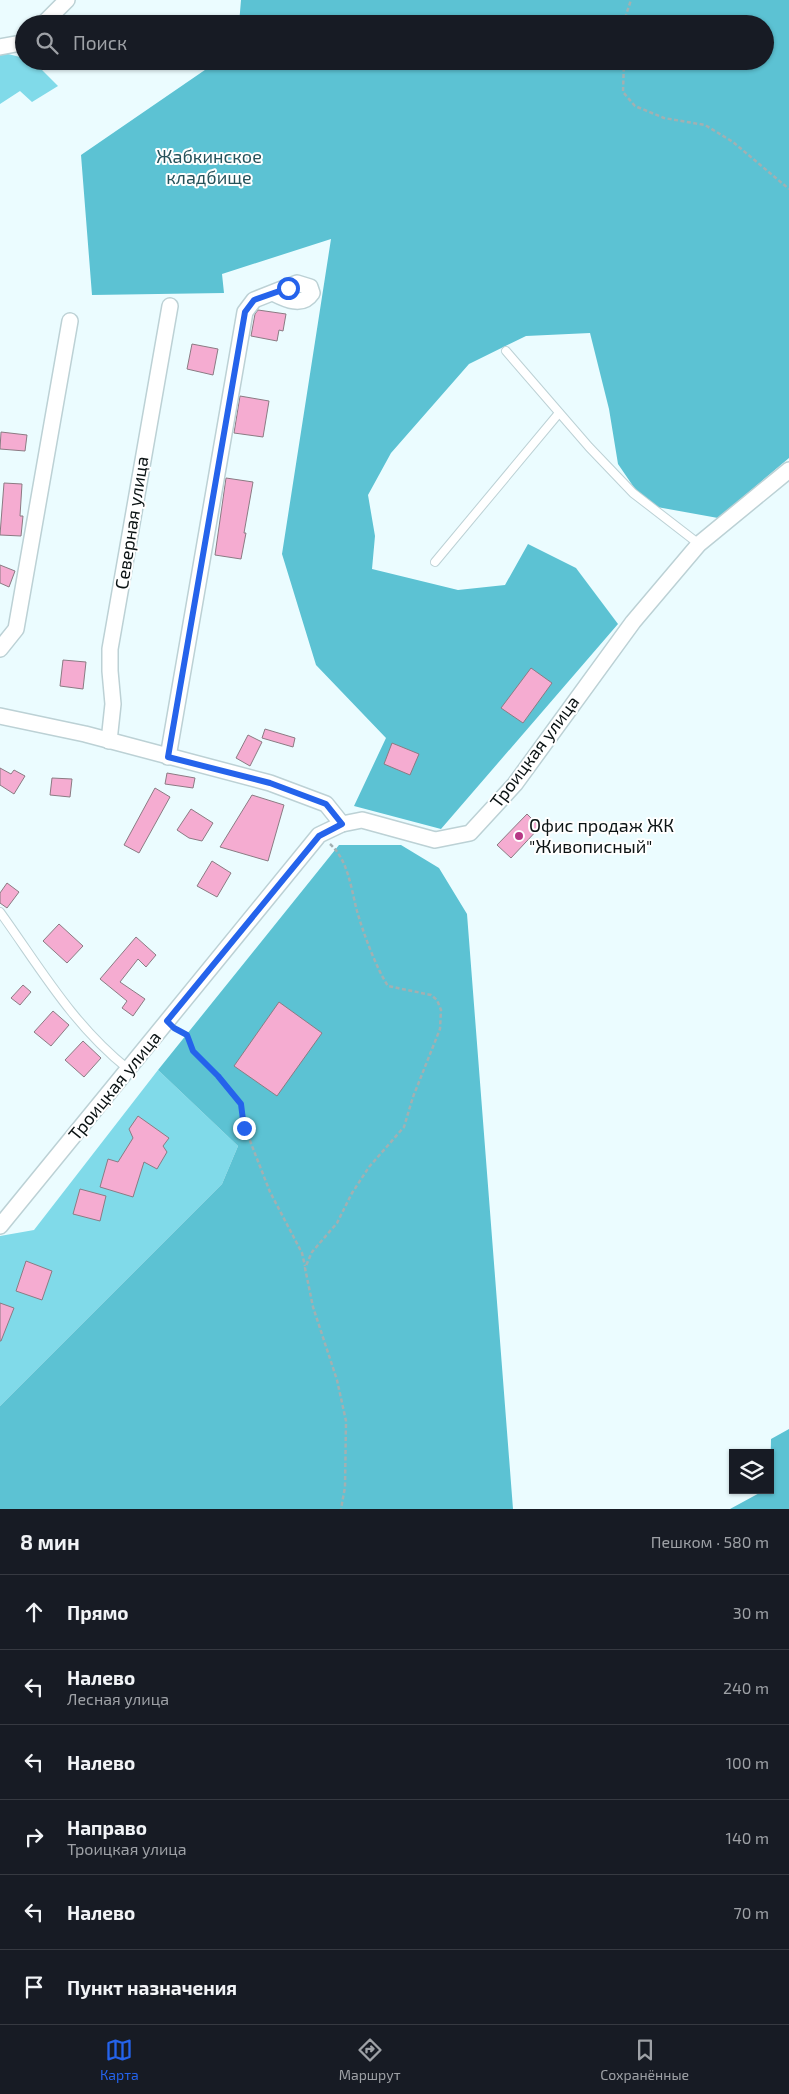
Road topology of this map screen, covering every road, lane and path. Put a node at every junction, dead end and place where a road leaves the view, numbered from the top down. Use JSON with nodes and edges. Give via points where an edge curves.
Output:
{"nodes":[{"id":1,"x":67,"y":0,"type":"edge"},
{"id":2,"x":631,"y":0,"type":"edge"},
{"id":3,"x":52,"y":15,"type":"edge"},
{"id":4,"x":626,"y":15,"type":"edge"},
{"id":5,"x":15,"y":44,"type":"edge"},
{"id":6,"x":0,"y":47,"type":"edge"},
{"id":7,"x":624,"y":70,"type":"edge"},
{"id":8,"x":789,"y":189,"type":"edge"},
{"id":9,"x":273,"y":293,"type":"dead end"},
{"id":10,"x":170,"y":306,"type":"dead end"},
{"id":11,"x":70,"y":321,"type":"dead end"},
{"id":12,"x":506,"y":351,"type":"dead end"},
{"id":13,"x":559,"y":413,"type":"junction"},
{"id":14,"x":787,"y":472,"type":"edge"},
{"id":15,"x":699,"y":544,"type":"junction"},
{"id":16,"x":435,"y":562,"type":"dead end"},
{"id":17,"x":0,"y":649,"type":"edge"},
{"id":18,"x":0,"y":716,"type":"edge"},
{"id":19,"x":109,"y":740,"type":"junction"},
{"id":20,"x":168,"y":757,"type":"junction"},
{"id":21,"x":342,"y":824,"type":"junction"},
{"id":22,"x":319,"y":836,"type":"junction"},
{"id":23,"x":0,"y":912,"type":"edge"},
{"id":24,"x":167,"y":1021,"type":"junction"},
{"id":25,"x":128,"y":1069,"type":"junction"},
{"id":26,"x":0,"y":1226,"type":"edge"},
{"id":27,"x":305,"y":1268,"type":"junction"},
{"id":28,"x":341,"y":1509,"type":"edge"}],
"edges":[{"from":1,"to":3,"type":"street"},
{"from":2,"to":4,"type":"path"},
{"from":5,"to":6,"type":"street"},
{"from":7,"to":8,"type":"path","via":[[623,92],[635,106],[664,118],[705,125],[733,142]]},
{"from":9,"to":20,"type":"street","via":[[254,300],[245,312]]},
{"from":10,"to":19,"type":"street","name":"Северная улица","via":[[110,649],[113,704]]},
{"from":11,"to":17,"type":"street","via":[[16,629]]},
{"from":12,"to":13,"type":"lane"},
{"from":13,"to":15,"type":"lane","via":[[633,493]]},
{"from":13,"to":16,"type":"lane"},
{"from":14,"to":15,"type":"street","name":"Троицкая улица"},
{"from":15,"to":21,"type":"street","name":"Троицкая улица","via":[[633,622],[515,784],[470,833],[435,840],[362,820]]},
{"from":18,"to":19,"type":"street"},
{"from":19,"to":20,"type":"street"},
{"from":20,"to":21,"type":"street","via":[[270,783],[326,804]]},
{"from":21,"to":22,"type":"street","name":"Троицкая улица"},
{"from":22,"to":24,"type":"street","name":"Троицкая улица"},
{"from":22,"to":27,"type":"path","via":[[338,852],[380,974],[388,986],[431,995],[441,1010],[440,1029],[404,1127],[369,1167],[337,1223],[312,1252]]},
{"from":23,"to":25,"type":"lane","via":[[51,988],[108,1053]]},
{"from":24,"to":25,"type":"street","name":"Троицкая улица"},
{"from":24,"to":27,"type":"path","via":[[187,1035],[193,1051],[241,1104],[244,1128],[270,1192],[302,1253]]},
{"from":25,"to":26,"type":"street","name":"Троицкая улица"},
{"from":27,"to":28,"type":"path","via":[[346,1422]]}]}
